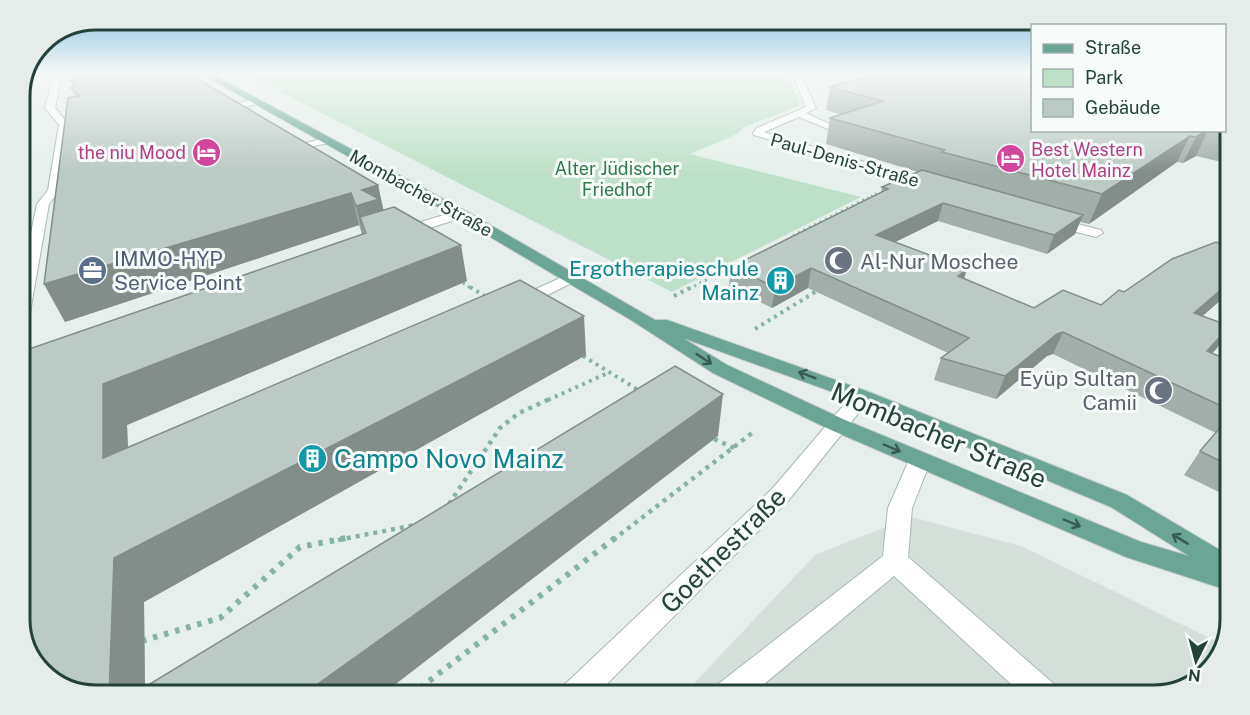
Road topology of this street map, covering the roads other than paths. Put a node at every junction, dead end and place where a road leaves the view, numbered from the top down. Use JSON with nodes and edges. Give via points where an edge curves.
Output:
{"nodes":[{"id":1,"x":50,"y":106,"type":"edge"},
{"id":2,"x":231,"y":106,"type":"edge"},
{"id":3,"x":263,"y":106,"type":"edge"},
{"id":4,"x":811,"y":106,"type":"edge"},
{"id":5,"x":228,"y":107,"type":"edge"},
{"id":6,"x":800,"y":114,"type":"junction"},
{"id":7,"x":831,"y":127,"type":"dead end"},
{"id":8,"x":324,"y":141,"type":"junction"},
{"id":9,"x":293,"y":148,"type":"edge"},
{"id":10,"x":935,"y":186,"type":"edge"},
{"id":11,"x":460,"y":214,"type":"junction"},
{"id":12,"x":1039,"y":217,"type":"edge"},
{"id":13,"x":1095,"y":233,"type":"dead end"},
{"id":14,"x":384,"y":239,"type":"edge"},
{"id":15,"x":30,"y":272,"type":"edge"},
{"id":16,"x":571,"y":278,"type":"junction"},
{"id":17,"x":531,"y":297,"type":"edge"},
{"id":18,"x":637,"y":316,"type":"junction"},
{"id":19,"x":65,"y":345,"type":"edge"},
{"id":20,"x":30,"y":356,"type":"edge"},
{"id":21,"x":862,"y":396,"type":"junction"},
{"id":22,"x":838,"y":425,"type":"junction"},
{"id":23,"x":920,"y":460,"type":"junction"},
{"id":24,"x":895,"y":561,"type":"junction"},
{"id":25,"x":1220,"y":563,"type":"edge"},
{"id":26,"x":1220,"y":577,"type":"edge"},
{"id":27,"x":585,"y":685,"type":"edge"},
{"id":28,"x":742,"y":685,"type":"edge"},
{"id":29,"x":1032,"y":685,"type":"edge"}],
"edges":[{"from":1,"to":15,"type":"street","via":[[60,114],[64,125],[54,190],[43,204]]},
{"from":2,"to":5,"type":"street"},
{"from":3,"to":8,"type":"main road","name":"Mombacher Straße"},
{"from":4,"to":6,"type":"street","name":"Paul-Denis-Straße"},
{"from":6,"to":7,"type":"street"},
{"from":6,"to":10,"type":"street","name":"Paul-Denis-Straße","via":[[758,133]]},
{"from":8,"to":9,"type":"street"},
{"from":8,"to":11,"type":"main road","name":"Mombacher Straße"},
{"from":11,"to":14,"type":"street"},
{"from":11,"to":16,"type":"main road","name":"Mombacher Straße"},
{"from":12,"to":13,"type":"street"},
{"from":16,"to":17,"type":"street"},
{"from":16,"to":18,"type":"main road","name":"Mombacher Straße"},
{"from":21,"to":18,"type":"main road","name":"Mombacher Straße","one_way":true},
{"from":18,"to":22,"type":"main road","name":"Mombacher Straße","one_way":true,"via":[[711,364]]},
{"from":19,"to":20,"type":"street"},
{"from":21,"to":22,"type":"street","name":"Goethestraße"},
{"from":25,"to":21,"type":"main road","name":"Mombacher Straße","one_way":true,"via":[[1119,501]]},
{"from":22,"to":23,"type":"main road","name":"Mombacher Straße","one_way":true},
{"from":22,"to":27,"type":"street","name":"Goethestraße","via":[[780,495]]},
{"from":23,"to":24,"type":"street","via":[[900,508]]},
{"from":23,"to":26,"type":"main road","name":"Mombacher Straße","one_way":true,"via":[[1135,550]]},
{"from":24,"to":28,"type":"street"},
{"from":24,"to":29,"type":"street"}]}
